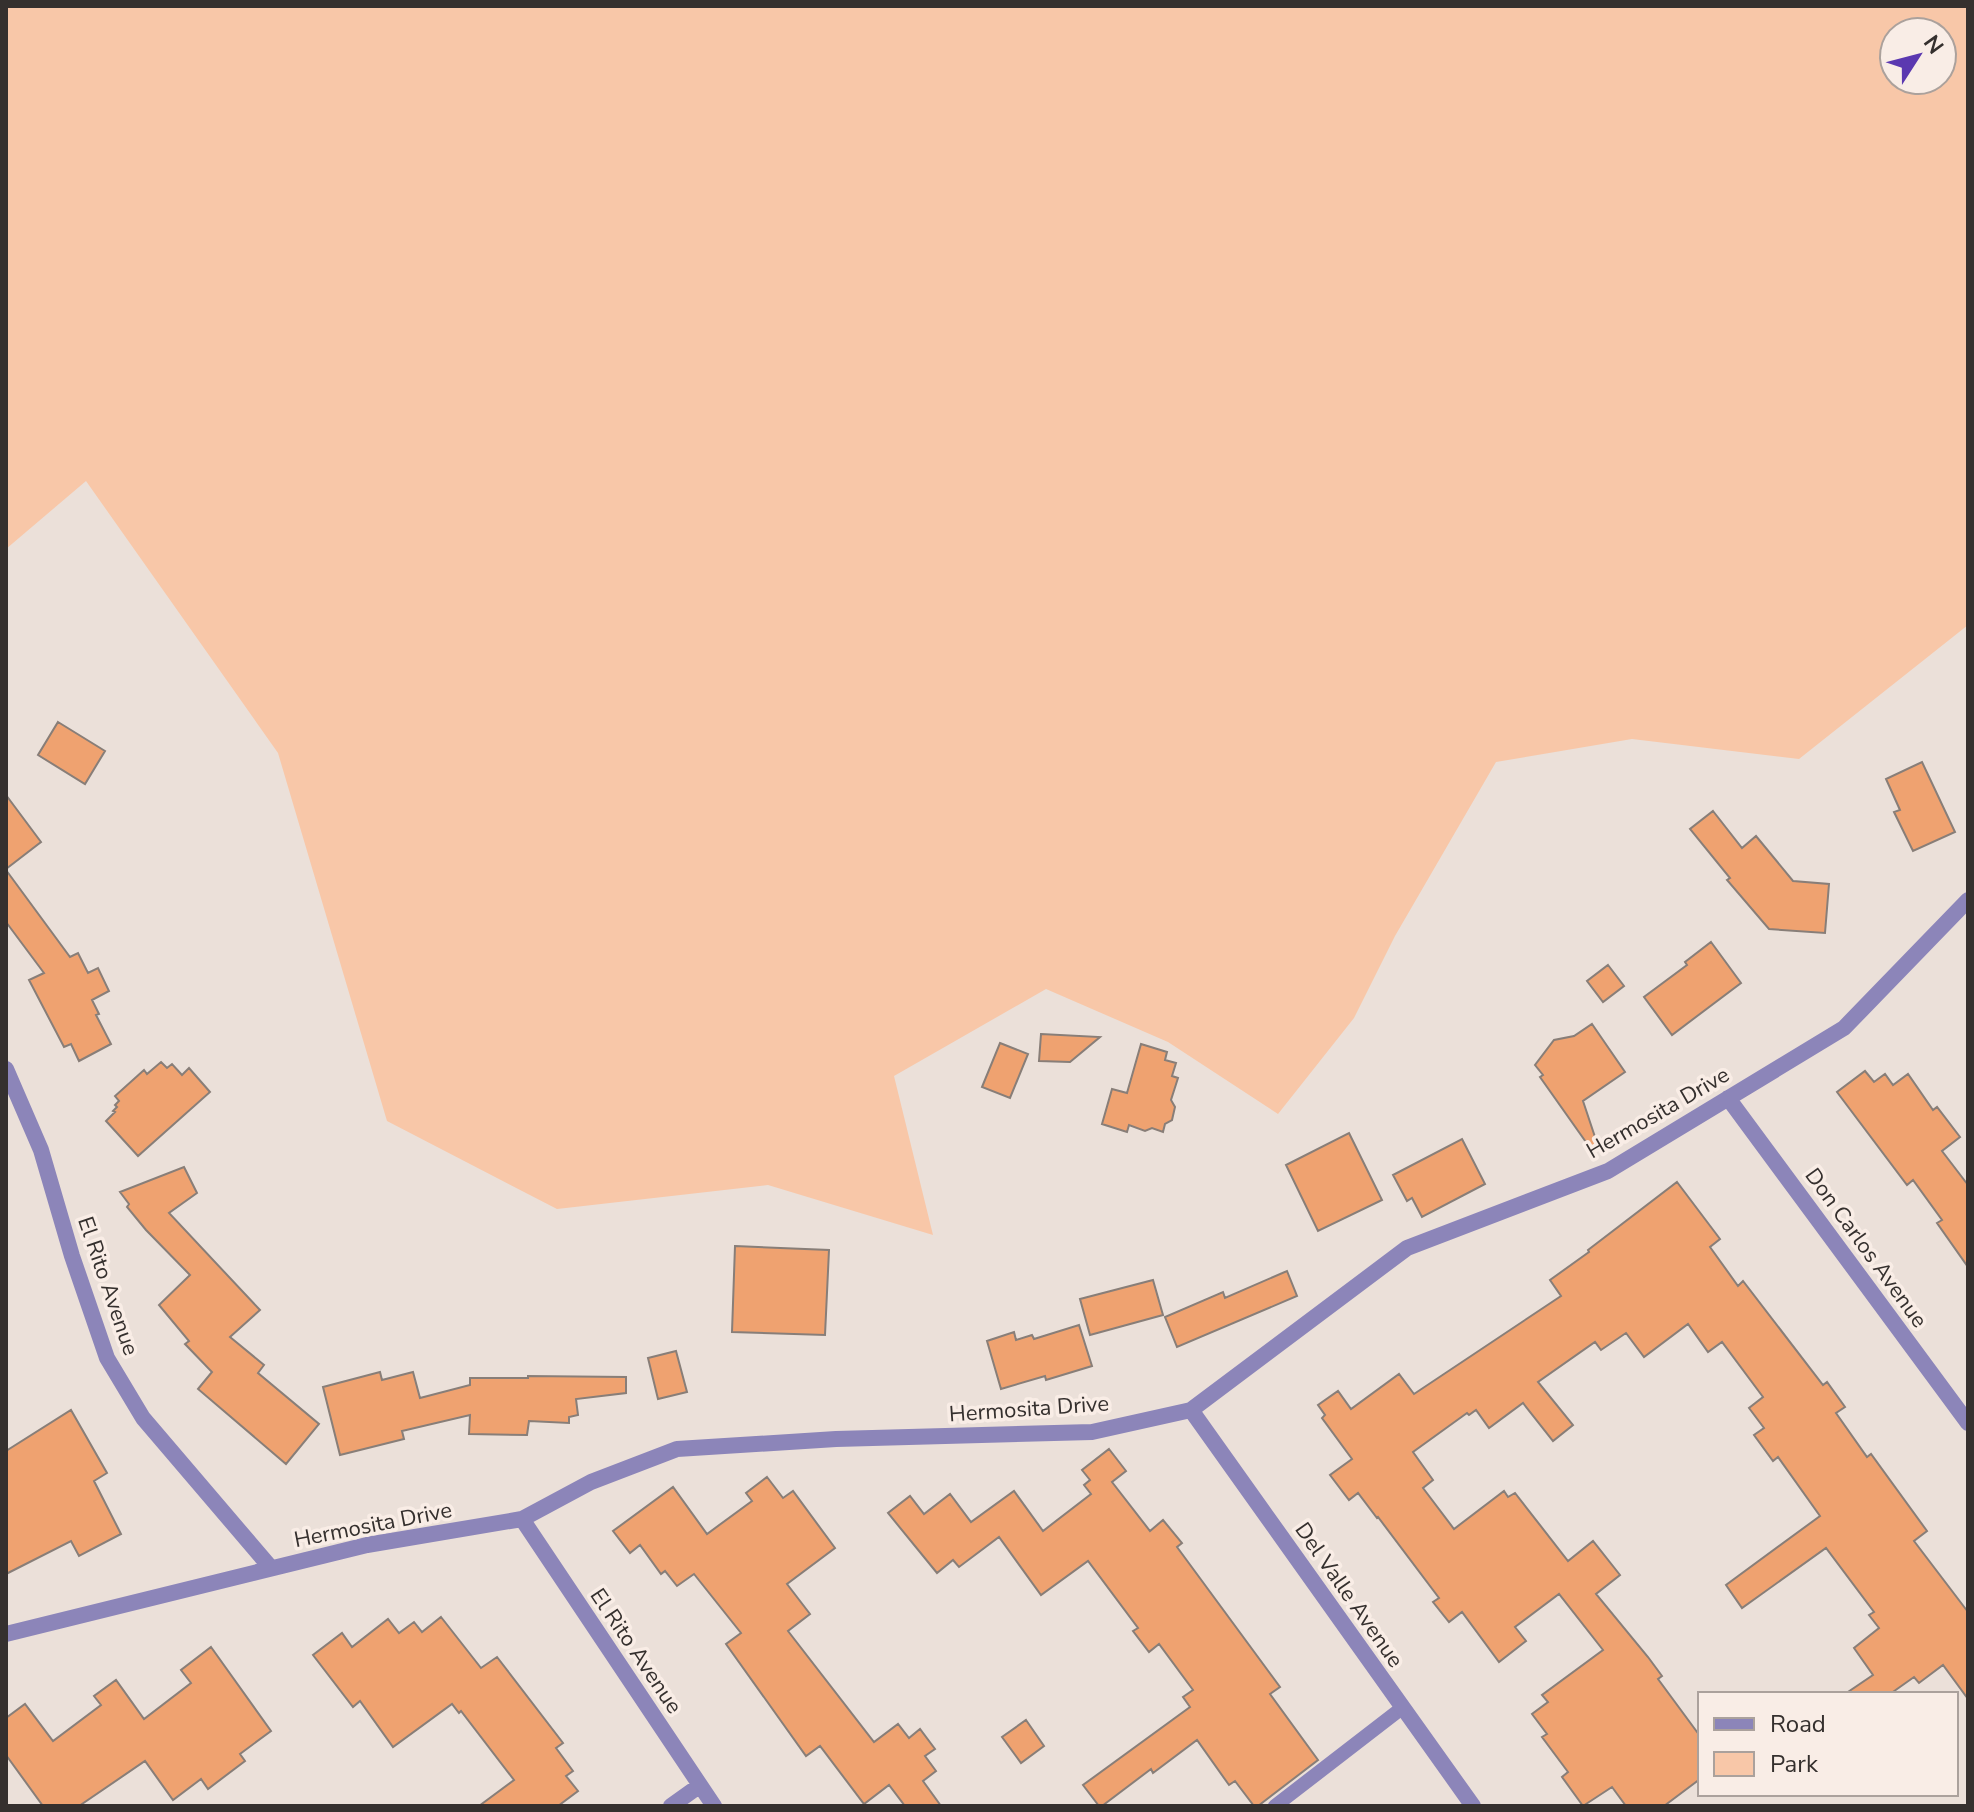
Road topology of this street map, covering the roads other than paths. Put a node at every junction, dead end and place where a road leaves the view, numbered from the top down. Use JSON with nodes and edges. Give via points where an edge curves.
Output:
{"nodes":[{"id":1,"x":1968,"y":900,"type":"edge"},
{"id":2,"x":6,"y":1069,"type":"edge"},
{"id":3,"x":1728,"y":1098,"type":"junction"},
{"id":4,"x":1191,"y":1410,"type":"junction"},
{"id":5,"x":1968,"y":1423,"type":"edge"},
{"id":6,"x":522,"y":1519,"type":"junction"},
{"id":7,"x":271,"y":1568,"type":"junction"},
{"id":8,"x":6,"y":1634,"type":"edge"},
{"id":9,"x":1402,"y":1708,"type":"junction"},
{"id":10,"x":699,"y":1786,"type":"junction"},
{"id":11,"x":671,"y":1806,"type":"edge"},
{"id":12,"x":714,"y":1806,"type":"edge"},
{"id":13,"x":1275,"y":1806,"type":"edge"},
{"id":14,"x":1473,"y":1806,"type":"edge"}],
"edges":[{"from":1,"to":3,"type":"street","name":"Hermosita Drive","via":[[1844,1028]]},
{"from":2,"to":7,"type":"street","name":"El Rito Avenue","via":[[41,1150],[107,1358],[143,1418]]},
{"from":3,"to":4,"type":"street","name":"Hermosita Drive","via":[[1608,1171],[1407,1248]]},
{"from":3,"to":5,"type":"street","name":"Don Carlos Avenue"},
{"from":4,"to":6,"type":"street","name":"Hermosita Drive","via":[[1092,1432],[677,1449],[591,1482]]},
{"from":4,"to":9,"type":"street","name":"Del Valle Avenue"},
{"from":6,"to":7,"type":"street","name":"Hermosita Drive","via":[[367,1545]]},
{"from":6,"to":10,"type":"street","name":"El Rito Avenue"},
{"from":7,"to":8,"type":"street","name":"Hermosita Drive"},
{"from":9,"to":13,"type":"lane"},
{"from":9,"to":14,"type":"street","name":"Del Valle Avenue"},
{"from":10,"to":11,"type":"street"},
{"from":10,"to":12,"type":"street","name":"El Rito Avenue"}]}
